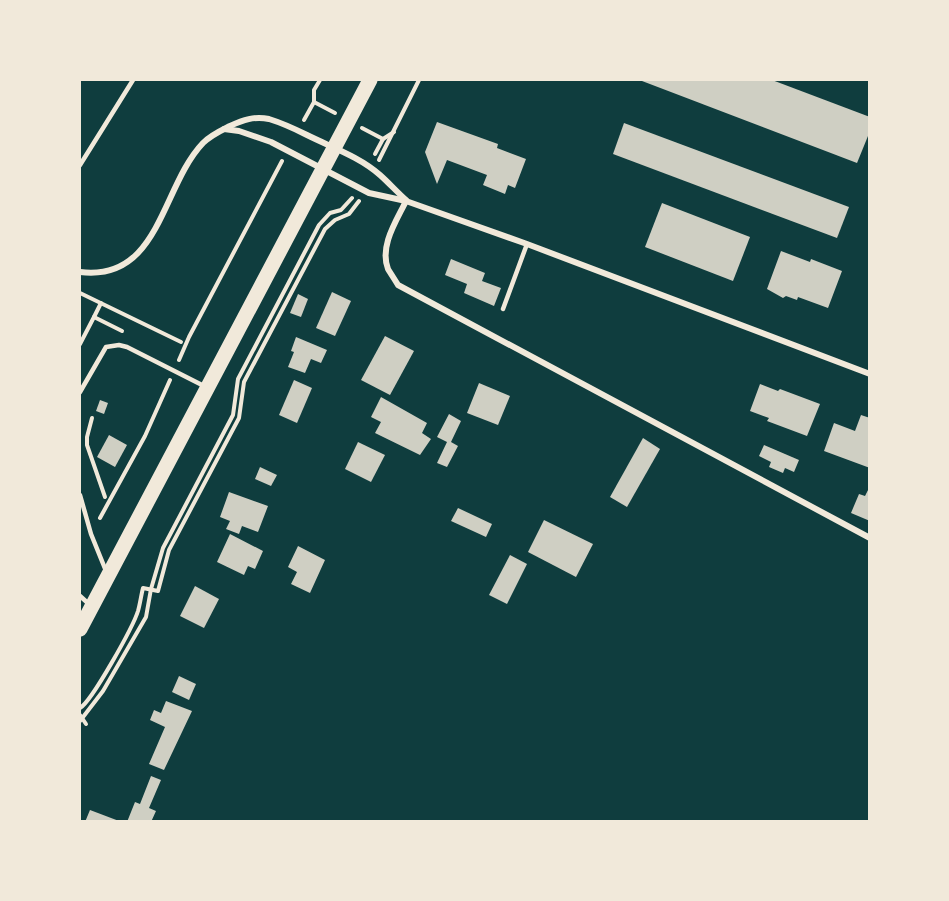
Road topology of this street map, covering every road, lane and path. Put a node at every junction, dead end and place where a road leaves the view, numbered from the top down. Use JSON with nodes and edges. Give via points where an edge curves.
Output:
{"nodes":[{"id":1,"x":133,"y":80,"type":"edge"},
{"id":2,"x":320,"y":80,"type":"edge"},
{"id":3,"x":370,"y":80,"type":"edge"},
{"id":4,"x":419,"y":80,"type":"edge"},
{"id":5,"x":302,"y":123,"type":"dead end"},
{"id":6,"x":224,"y":129,"type":"junction"},
{"id":7,"x":394,"y":132,"type":"junction"},
{"id":8,"x":334,"y":148,"type":"junction"},
{"id":9,"x":373,"y":158,"type":"dead end"},
{"id":10,"x":385,"y":164,"type":"dead end"},
{"id":11,"x":80,"y":165,"type":"edge"},
{"id":12,"x":322,"y":170,"type":"junction"},
{"id":13,"x":351,"y":200,"type":"dead end"},
{"id":14,"x":406,"y":201,"type":"junction"},
{"id":15,"x":365,"y":202,"type":"dead end"},
{"id":16,"x":527,"y":244,"type":"junction"},
{"id":17,"x":80,"y":273,"type":"edge"},
{"id":18,"x":80,"y":293,"type":"edge"},
{"id":19,"x":101,"y":303,"type":"junction"},
{"id":20,"x":503,"y":309,"type":"dead end"},
{"id":21,"x":94,"y":317,"type":"dead end"},
{"id":22,"x":181,"y":342,"type":"dead end"},
{"id":23,"x":870,"y":374,"type":"edge"},
{"id":24,"x":208,"y":388,"type":"junction"},
{"id":25,"x":80,"y":392,"type":"edge"},
{"id":26,"x":92,"y":418,"type":"dead end"},
{"id":27,"x":80,"y":495,"type":"edge"},
{"id":28,"x":105,"y":497,"type":"dead end"},
{"id":29,"x":870,"y":538,"type":"edge"},
{"id":30,"x":108,"y":576,"type":"junction"},
{"id":31,"x":151,"y":589,"type":"junction"},
{"id":32,"x":80,"y":596,"type":"edge"},
{"id":33,"x":92,"y":607,"type":"junction"},
{"id":34,"x":80,"y":629,"type":"edge"},
{"id":35,"x":80,"y":708,"type":"edge"},
{"id":36,"x":80,"y":718,"type":"edge"},
{"id":37,"x":86,"y":724,"type":"dead end"}],
"edges":[{"from":1,"to":11,"type":"lane"},
{"from":2,"to":5,"type":"path"},
{"from":3,"to":8,"type":"main road"},
{"from":4,"to":7,"type":"path"},
{"from":6,"to":8,"type":"street","via":[[246,119],[269,120]]},
{"from":6,"to":12,"type":"street","via":[[257,136]]},
{"from":6,"to":17,"type":"street","via":[[209,137],[193,156],[137,255],[112,271]]},
{"from":7,"to":9,"type":"path","via":[[383,139]]},
{"from":7,"to":10,"type":"path","via":[[379,161]]},
{"from":8,"to":12,"type":"main road"},
{"from":8,"to":14,"type":"street","via":[[379,174]]},
{"from":12,"to":14,"type":"street","via":[[369,193]]},
{"from":12,"to":24,"type":"main road"},
{"from":13,"to":31,"type":"path","via":[[319,225],[238,379],[233,415],[163,548]]},
{"from":14,"to":16,"type":"street"},
{"from":14,"to":29,"type":"street","via":[[387,246],[387,267],[398,285]]},
{"from":15,"to":31,"type":"path","via":[[359,199],[349,214],[325,229],[244,382],[239,418],[169,550],[158,591]]},
{"from":16,"to":20,"type":"lane"},
{"from":16,"to":23,"type":"street"},
{"from":18,"to":19,"type":"path"},
{"from":19,"to":21,"type":"path"},
{"from":19,"to":22,"type":"path"},
{"from":24,"to":25,"type":"lane","via":[[119,345],[106,347]]},
{"from":24,"to":30,"type":"main road"},
{"from":26,"to":28,"type":"path","via":[[87,445]]},
{"from":27,"to":30,"type":"lane"},
{"from":30,"to":33,"type":"main road"},
{"from":31,"to":35,"type":"path","via":[[143,588],[133,622],[96,688]]},
{"from":31,"to":36,"type":"path","via":[[146,617],[103,691]]},
{"from":32,"to":33,"type":"lane"},
{"from":33,"to":34,"type":"main road"},
{"from":36,"to":37,"type":"path"}]}
